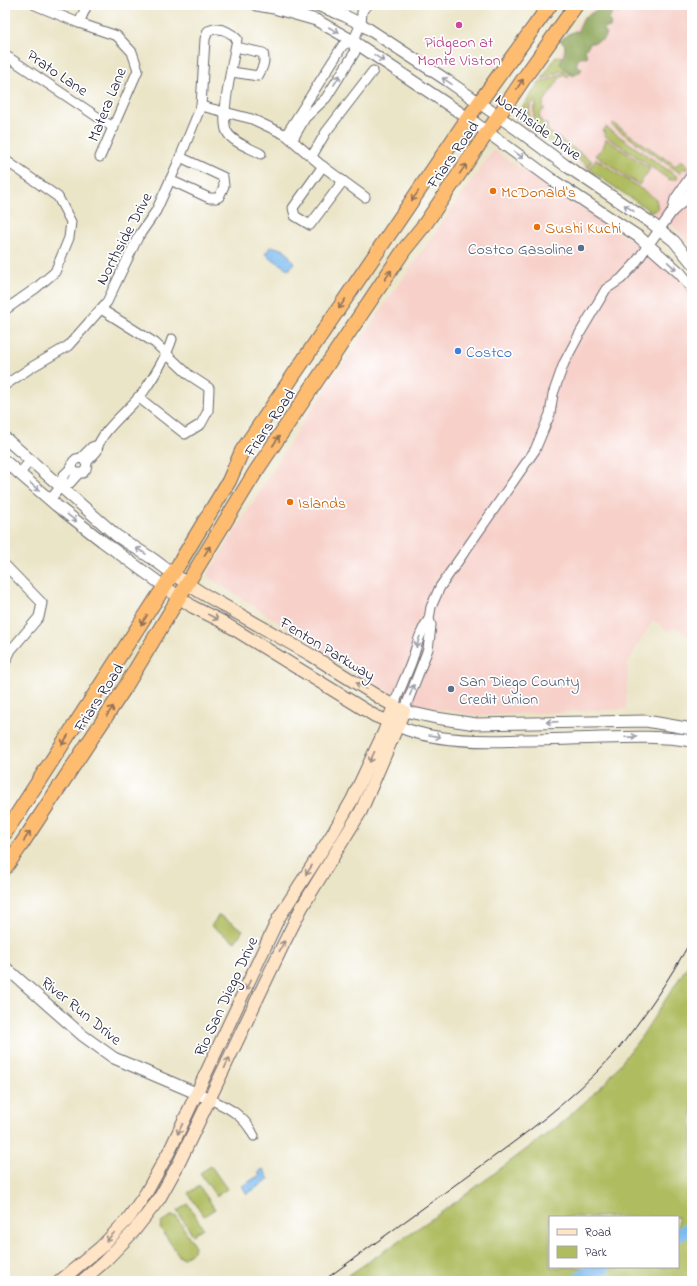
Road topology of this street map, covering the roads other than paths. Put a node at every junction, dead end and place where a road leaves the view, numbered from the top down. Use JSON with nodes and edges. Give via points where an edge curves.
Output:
{"nodes":[{"id":1,"x":35,"y":5,"type":"edge"},
{"id":2,"x":87,"y":5,"type":"edge"},
{"id":3,"x":257,"y":5,"type":"edge"},
{"id":4,"x":318,"y":5,"type":"edge"},
{"id":5,"x":368,"y":5,"type":"edge"},
{"id":6,"x":550,"y":5,"type":"edge"},
{"id":7,"x":576,"y":5,"type":"edge"},
{"id":8,"x":274,"y":6,"type":"edge"},
{"id":9,"x":79,"y":23,"type":"junction"},
{"id":10,"x":361,"y":24,"type":"junction"},
{"id":11,"x":353,"y":41,"type":"junction"},
{"id":12,"x":236,"y":47,"type":"junction"},
{"id":13,"x":5,"y":56,"type":"edge"},
{"id":14,"x":374,"y":71,"type":"dead end"},
{"id":15,"x":232,"y":72,"type":"junction"},
{"id":16,"x":479,"y":103,"type":"junction"},
{"id":17,"x":200,"y":106,"type":"junction"},
{"id":18,"x":304,"y":107,"type":"junction"},
{"id":19,"x":225,"y":111,"type":"junction"},
{"id":20,"x":314,"y":111,"type":"junction"},
{"id":21,"x":499,"y":117,"type":"junction"},
{"id":22,"x":468,"y":118,"type":"junction"},
{"id":23,"x":114,"y":128,"type":"junction"},
{"id":24,"x":488,"y":132,"type":"junction"},
{"id":25,"x":290,"y":137,"type":"junction"},
{"id":26,"x":261,"y":154,"type":"dead end"},
{"id":27,"x":100,"y":156,"type":"dead end"},
{"id":28,"x":312,"y":156,"type":"junction"},
{"id":29,"x":180,"y":157,"type":"junction"},
{"id":30,"x":5,"y":160,"type":"edge"},
{"id":31,"x":323,"y":166,"type":"junction"},
{"id":32,"x":692,"y":174,"type":"edge"},
{"id":33,"x":170,"y":180,"type":"junction"},
{"id":34,"x":343,"y":181,"type":"junction"},
{"id":35,"x":692,"y":190,"type":"edge"},
{"id":36,"x":365,"y":197,"type":"dead end"},
{"id":37,"x":672,"y":212,"type":"junction"},
{"id":38,"x":661,"y":230,"type":"junction"},
{"id":39,"x":649,"y":246,"type":"junction"},
{"id":40,"x":692,"y":264,"type":"edge"},
{"id":41,"x":692,"y":288,"type":"edge"},
{"id":42,"x":101,"y":309,"type":"junction"},
{"id":43,"x":5,"y":310,"type":"edge"},
{"id":44,"x":172,"y":339,"type":"dead end"},
{"id":45,"x":167,"y":354,"type":"junction"},
{"id":46,"x":5,"y":385,"type":"edge"},
{"id":47,"x":138,"y":397,"type":"junction"},
{"id":48,"x":5,"y":438,"type":"edge"},
{"id":49,"x":31,"y":460,"type":"junction"},
{"id":50,"x":84,"y":460,"type":"junction"},
{"id":51,"x":5,"y":461,"type":"edge"},
{"id":52,"x":75,"y":470,"type":"junction"},
{"id":53,"x":20,"y":474,"type":"junction"},
{"id":54,"x":61,"y":486,"type":"junction"},
{"id":55,"x":50,"y":500,"type":"junction"},
{"id":56,"x":5,"y":565,"type":"edge"},
{"id":57,"x":172,"y":574,"type":"junction"},
{"id":58,"x":186,"y":584,"type":"junction"},
{"id":59,"x":165,"y":587,"type":"junction"},
{"id":60,"x":180,"y":597,"type":"junction"},
{"id":61,"x":429,"y":619,"type":"junction"},
{"id":62,"x":5,"y":663,"type":"edge"},
{"id":63,"x":399,"y":708,"type":"junction"},
{"id":64,"x":393,"y":724,"type":"junction"},
{"id":65,"x":692,"y":729,"type":"edge"},
{"id":66,"x":692,"y":741,"type":"edge"},
{"id":67,"x":5,"y":833,"type":"edge"},
{"id":68,"x":5,"y":868,"type":"edge"},
{"id":69,"x":278,"y":919,"type":"junction"},
{"id":70,"x":292,"y":927,"type":"junction"},
{"id":71,"x":5,"y":966,"type":"edge"},
{"id":72,"x":197,"y":1094,"type":"junction"},
{"id":73,"x":210,"y":1099,"type":"junction"},
{"id":74,"x":254,"y":1136,"type":"dead end"},
{"id":75,"x":60,"y":1281,"type":"edge"},
{"id":76,"x":82,"y":1281,"type":"edge"}],
"edges":[{"from":1,"to":9,"type":"street","name":"Matera Lane"},
{"from":2,"to":9,"type":"street"},
{"from":3,"to":8,"type":"street"},
{"from":4,"to":10,"type":"street","name":"Northside Drive"},
{"from":5,"to":10,"type":"street","via":[[362,12]]},
{"from":6,"to":16,"type":"highway","name":"Friars Road"},
{"from":21,"to":7,"type":"highway","name":"Friars Road","one_way":true},
{"from":8,"to":11,"type":"street","one_way":true,"via":[[316,20]]},
{"from":9,"to":23,"type":"street","name":"Matera Lane","via":[[117,36],[132,52],[138,70]]},
{"from":10,"to":11,"type":"street"},
{"from":16,"to":10,"type":"street","name":"Northside Drive","one_way":true},
{"from":11,"to":18,"type":"street","via":[[343,45]]},
{"from":20,"to":11,"type":"street","one_way":true,"via":[[326,98],[355,52]]},
{"from":11,"to":22,"type":"street","one_way":true},
{"from":12,"to":15,"type":"street"},
{"from":12,"to":15,"type":"street","via":[[263,53],[265,58],[258,76]]},
{"from":12,"to":17,"type":"street","name":"Northside Drive","via":[[237,39],[229,32],[215,28],[208,31],[204,39]]},
{"from":13,"to":23,"type":"street","name":"Prato Lane"},
{"from":14,"to":28,"type":"street","via":[[326,132]]},
{"from":15,"to":19,"type":"street"},
{"from":16,"to":21,"type":"street","name":"Northside Drive"},
{"from":16,"to":22,"type":"highway","name":"Friars Road"},
{"from":17,"to":19,"type":"street"},
{"from":17,"to":29,"type":"street","name":"Northside Drive"},
{"from":18,"to":20,"type":"street","via":[[306,111]]},
{"from":18,"to":25,"type":"street"},
{"from":19,"to":25,"type":"street","via":[[252,119]]},
{"from":19,"to":26,"type":"street","via":[[224,124],[227,133]]},
{"from":20,"to":25,"type":"street"},
{"from":21,"to":24,"type":"highway","name":"Friars Road"},
{"from":38,"to":21,"type":"street","name":"Northside Drive","one_way":true},
{"from":22,"to":24,"type":"street"},
{"from":22,"to":57,"type":"highway","name":"Friars Road","one_way":true,"via":[[242,451],[229,481]]},
{"from":23,"to":27,"type":"street","name":"Matera Lane"},
{"from":24,"to":39,"type":"street","one_way":true},
{"from":58,"to":24,"type":"highway","name":"Friars Road","one_way":true,"via":[[256,471],[400,256]]},
{"from":25,"to":28,"type":"street"},
{"from":28,"to":31,"type":"street"},
{"from":29,"to":33,"type":"street","name":"Northside Drive"},
{"from":29,"to":33,"type":"street","name":"Northside Drive","via":[[223,177],[224,186],[220,197],[209,198]]},
{"from":30,"to":43,"type":"street","via":[[58,197],[71,222],[69,238],[55,272]]},
{"from":31,"to":34,"type":"street"},
{"from":31,"to":34,"type":"street","via":[[293,208],[295,216],[310,226]]},
{"from":32,"to":37,"type":"street","via":[[675,199]]},
{"from":33,"to":42,"type":"street","name":"Northside Drive","via":[[156,211],[138,237],[107,302]]},
{"from":34,"to":36,"type":"street"},
{"from":35,"to":37,"type":"street"},
{"from":37,"to":38,"type":"street"},
{"from":38,"to":39,"type":"street"},
{"from":38,"to":40,"type":"street","name":"Northside Drive","via":[[674,241]]},
{"from":39,"to":41,"type":"street","one_way":true,"via":[[680,273]]},
{"from":39,"to":61,"type":"street","via":[[621,279],[606,289],[570,349],[535,450],[440,587]]},
{"from":42,"to":45,"type":"street","name":"Northside Drive","via":[[136,330]]},
{"from":42,"to":46,"type":"street","name":"Northside Drive","via":[[68,346]]},
{"from":44,"to":45,"type":"street"},
{"from":45,"to":47,"type":"street"},
{"from":45,"to":47,"type":"street","name":"Northside Drive","via":[[189,375],[209,388],[208,411],[201,424],[185,434]]},
{"from":47,"to":50,"type":"street","via":[[98,445],[92,447]]},
{"from":48,"to":49,"type":"street","name":"Fenton Parkway"},
{"from":49,"to":53,"type":"street"},
{"from":49,"to":54,"type":"street","name":"Fenton Parkway"},
{"from":50,"to":52,"type":"street","via":[[74,460]]},
{"from":50,"to":52,"type":"street","via":[[87,466],[85,471]]},
{"from":51,"to":53,"type":"street","name":"Fenton Parkway"},
{"from":52,"to":54,"type":"street","via":[[63,476]]},
{"from":53,"to":55,"type":"street","name":"Fenton Parkway","one_way":true},
{"from":54,"to":55,"type":"street"},
{"from":57,"to":54,"type":"street","name":"Fenton Parkway","one_way":true,"via":[[154,559],[117,536]]},
{"from":55,"to":59,"type":"street","name":"Fenton Parkway","one_way":true},
{"from":56,"to":62,"type":"street","via":[[42,603],[39,617],[11,650]]},
{"from":57,"to":58,"type":"main road","name":"Fenton Parkway"},
{"from":57,"to":59,"type":"highway","name":"Friars Road"},
{"from":58,"to":60,"type":"highway","name":"Friars Road"},
{"from":63,"to":58,"type":"main road","name":"Fenton Parkway","one_way":true},
{"from":59,"to":60,"type":"main road","name":"Fenton Parkway"},
{"from":59,"to":67,"type":"highway","name":"Friars Road","one_way":true},
{"from":60,"to":64,"type":"main road","name":"Fenton Parkway","one_way":true,"via":[[375,716]]},
{"from":68,"to":60,"type":"highway","name":"Friars Road","one_way":true,"via":[[124,689]]},
{"from":63,"to":61,"type":"street","one_way":true,"via":[[428,648]]},
{"from":61,"to":63,"type":"street","one_way":true,"via":[[423,626],[410,668],[398,692]]},
{"from":63,"to":64,"type":"main road","name":"Rio San Diego Drive"},
{"from":65,"to":63,"type":"street","name":"Fenton Parkway","one_way":true,"via":[[646,721],[476,724],[436,718]]},
{"from":64,"to":66,"type":"street","name":"Fenton Parkway","one_way":true,"via":[[406,730],[483,742],[642,737]]},
{"from":64,"to":69,"type":"main road","name":"Rio San Diego Drive","one_way":true,"via":[[333,833]]},
{"from":64,"to":70,"type":"main road","name":"Rio San Diego Drive","via":[[361,811]]},
{"from":69,"to":70,"type":"main road"},
{"from":69,"to":72,"type":"main road","name":"Rio San Diego Drive","one_way":true},
{"from":73,"to":70,"type":"main road","name":"Rio San Diego Drive","one_way":true},
{"from":71,"to":72,"type":"street","name":"River Run Drive","via":[[82,1035],[114,1058]]},
{"from":72,"to":73,"type":"street","name":"River Run Drive"},
{"from":72,"to":75,"type":"main road","name":"Rio San Diego Drive","one_way":true,"via":[[171,1148],[128,1219],[100,1248]]},
{"from":73,"to":74,"type":"street","via":[[242,1117]]},
{"from":73,"to":76,"type":"main road","name":"Rio San Diego Drive","via":[[159,1199],[134,1231]]}]}
